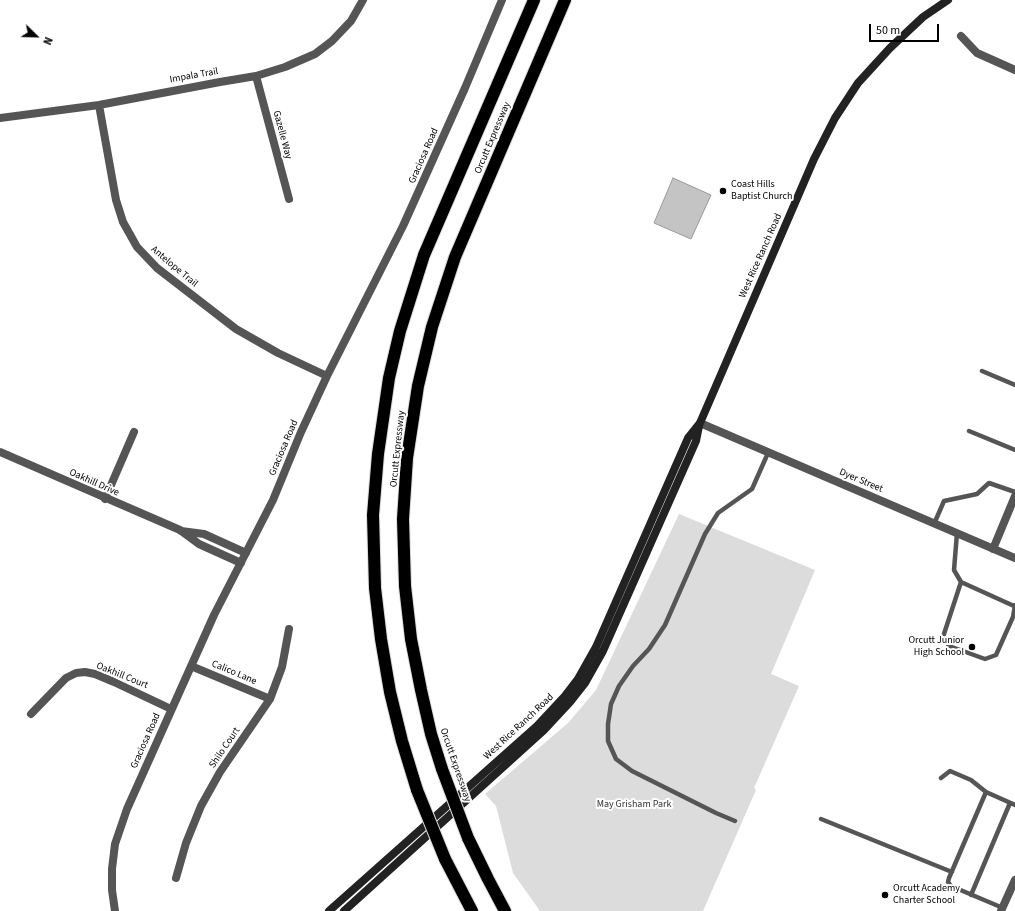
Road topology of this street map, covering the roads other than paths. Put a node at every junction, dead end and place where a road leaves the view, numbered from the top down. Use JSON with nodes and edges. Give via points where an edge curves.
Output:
{"nodes":[{"id":1,"x":363,"y":0,"type":"edge"},
{"id":2,"x":502,"y":0,"type":"edge"},
{"id":3,"x":534,"y":0,"type":"edge"},
{"id":4,"x":565,"y":0,"type":"edge"},
{"id":5,"x":948,"y":0,"type":"edge"},
{"id":6,"x":961,"y":36,"type":"dead end"},
{"id":7,"x":1015,"y":70,"type":"edge"},
{"id":8,"x":256,"y":76,"type":"junction"},
{"id":9,"x":99,"y":105,"type":"junction"},
{"id":10,"x":0,"y":118,"type":"edge"},
{"id":11,"x":288,"y":199,"type":"dead end"},
{"id":12,"x":982,"y":371,"type":"dead end"},
{"id":13,"x":327,"y":376,"type":"junction"},
{"id":14,"x":1015,"y":385,"type":"edge"},
{"id":15,"x":700,"y":423,"type":"junction"},
{"id":16,"x":969,"y":431,"type":"dead end"},
{"id":17,"x":134,"y":432,"type":"dead end"},
{"id":18,"x":1015,"y":450,"type":"edge"},
{"id":19,"x":0,"y":452,"type":"edge"},
{"id":20,"x":768,"y":452,"type":"junction"},
{"id":21,"x":1015,"y":492,"type":"edge"},
{"id":22,"x":1015,"y":496,"type":"edge"},
{"id":23,"x":105,"y":498,"type":"junction"},
{"id":24,"x":934,"y":524,"type":"junction"},
{"id":25,"x":180,"y":530,"type":"junction"},
{"id":26,"x":957,"y":533,"type":"junction"},
{"id":27,"x":993,"y":549,"type":"junction"},
{"id":28,"x":246,"y":553,"type":"junction"},
{"id":29,"x":1015,"y":558,"type":"edge"},
{"id":30,"x":241,"y":563,"type":"junction"},
{"id":31,"x":961,"y":582,"type":"junction"},
{"id":32,"x":1015,"y":606,"type":"edge"},
{"id":33,"x":289,"y":629,"type":"dead end"},
{"id":34,"x":191,"y":666,"type":"junction"},
{"id":35,"x":270,"y":699,"type":"junction"},
{"id":36,"x":172,"y":708,"type":"junction"},
{"id":37,"x":32,"y":714,"type":"dead end"},
{"id":38,"x":940,"y":778,"type":"dead end"},
{"id":39,"x":986,"y":792,"type":"junction"},
{"id":40,"x":1013,"y":804,"type":"edge"},
{"id":41,"x":821,"y":819,"type":"dead end"},
{"id":42,"x":735,"y":821,"type":"dead end"},
{"id":43,"x":952,"y":872,"type":"junction"},
{"id":44,"x":176,"y":878,"type":"dead end"},
{"id":45,"x":1015,"y":880,"type":"edge"},
{"id":46,"x":1013,"y":889,"type":"edge"},
{"id":47,"x":971,"y":894,"type":"junction"},
{"id":48,"x":1002,"y":910,"type":"edge"},
{"id":49,"x":115,"y":911,"type":"edge"},
{"id":50,"x":329,"y":911,"type":"edge"},
{"id":51,"x":344,"y":911,"type":"edge"},
{"id":52,"x":472,"y":911,"type":"edge"},
{"id":53,"x":505,"y":911,"type":"edge"}],
"edges":[{"from":1,"to":8,"type":"street","name":"Impala Trail","via":[[351,21],[315,54]]},
{"from":2,"to":13,"type":"street","name":"Graciosa Road","via":[[403,226]]},
{"from":3,"to":52,"type":"highway","name":"Orcutt Expressway","bridge":true,"via":[[424,255],[400,331],[388,378],[373,515],[375,588],[381,639],[402,741],[417,790],[445,859]]},
{"from":4,"to":53,"type":"highway","name":"Orcutt Expressway","bridge":true,"via":[[455,257],[432,327],[418,386],[406,466],[403,519],[405,586],[411,639],[421,690],[442,769],[468,838]]},
{"from":5,"to":15,"type":"main road","name":"West Rice Ranch Road","via":[[923,17],[890,48],[858,83],[835,118],[814,159]]},
{"from":6,"to":7,"type":"street","via":[[977,53]]},
{"from":8,"to":9,"type":"street","name":"Impala Trail"},
{"from":8,"to":11,"type":"street","name":"Gazelle Way"},
{"from":9,"to":10,"type":"street","name":"Impala Trail"},
{"from":9,"to":13,"type":"street","name":"Antelope Trail","via":[[116,200],[123,222],[137,248],[157,268],[236,329],[278,353]]},
{"from":12,"to":14,"type":"lane"},
{"from":13,"to":28,"type":"street","name":"Graciosa Road","via":[[273,500]]},
{"from":15,"to":20,"type":"street","name":"Dyer Street"},
{"from":15,"to":50,"type":"main road","name":"West Rice Ranch Road","via":[[688,438],[596,647],[578,679],[537,726]]},
{"from":15,"to":51,"type":"main road","name":"West Rice Ranch Road","via":[[696,441],[603,651],[585,683],[544,730]]},
{"from":16,"to":18,"type":"lane"},
{"from":17,"to":23,"type":"street"},
{"from":19,"to":23,"type":"street","name":"Oakhill Drive"},
{"from":20,"to":24,"type":"street","name":"Dyer Street"},
{"from":20,"to":42,"type":"lane","via":[[752,489],[718,514],[705,534],[664,625],[619,686],[611,704],[608,724],[608,741],[616,759],[632,771]]},
{"from":21,"to":24,"type":"lane","via":[[990,483],[977,494],[944,501]]},
{"from":22,"to":27,"type":"street"},
{"from":23,"to":25,"type":"street","name":"Oakhill Drive"},
{"from":24,"to":26,"type":"street","name":"Dyer Street"},
{"from":25,"to":28,"type":"street","name":"Oakhill Drive","via":[[204,534]]},
{"from":25,"to":30,"type":"street","name":"Oakhill Drive","via":[[199,544]]},
{"from":26,"to":27,"type":"street","name":"Dyer Street"},
{"from":26,"to":31,"type":"lane","via":[[954,570]]},
{"from":27,"to":29,"type":"street","name":"Dyer Street"},
{"from":28,"to":30,"type":"street","name":"Graciosa Road"},
{"from":30,"to":34,"type":"street","name":"Graciosa Road"},
{"from":31,"to":32,"type":"lane"},
{"from":31,"to":32,"type":"lane","via":[[943,637],[949,646],[985,659],[996,655],[1013,617]]},
{"from":33,"to":35,"type":"street","name":"Shilo Court","via":[[282,667]]},
{"from":34,"to":35,"type":"street","name":"Calico Lane"},
{"from":34,"to":36,"type":"street","name":"Graciosa Road"},
{"from":35,"to":44,"type":"street","name":"Shilo Court","via":[[220,772],[201,806],[186,843]]},
{"from":36,"to":37,"type":"street","name":"Oakhill Court","via":[[85,672],[66,678]]},
{"from":36,"to":49,"type":"street","name":"Graciosa Road","via":[[127,809],[115,844],[112,890]]},
{"from":38,"to":39,"type":"lane","via":[[950,771],[972,780]]},
{"from":39,"to":40,"type":"lane"},
{"from":39,"to":43,"type":"lane"},
{"from":40,"to":47,"type":"lane"},
{"from":41,"to":43,"type":"lane"},
{"from":43,"to":47,"type":"lane","via":[[948,882],[951,886]]},
{"from":45,"to":46,"type":"street"},
{"from":46,"to":48,"type":"street"},
{"from":47,"to":48,"type":"lane"}]}
